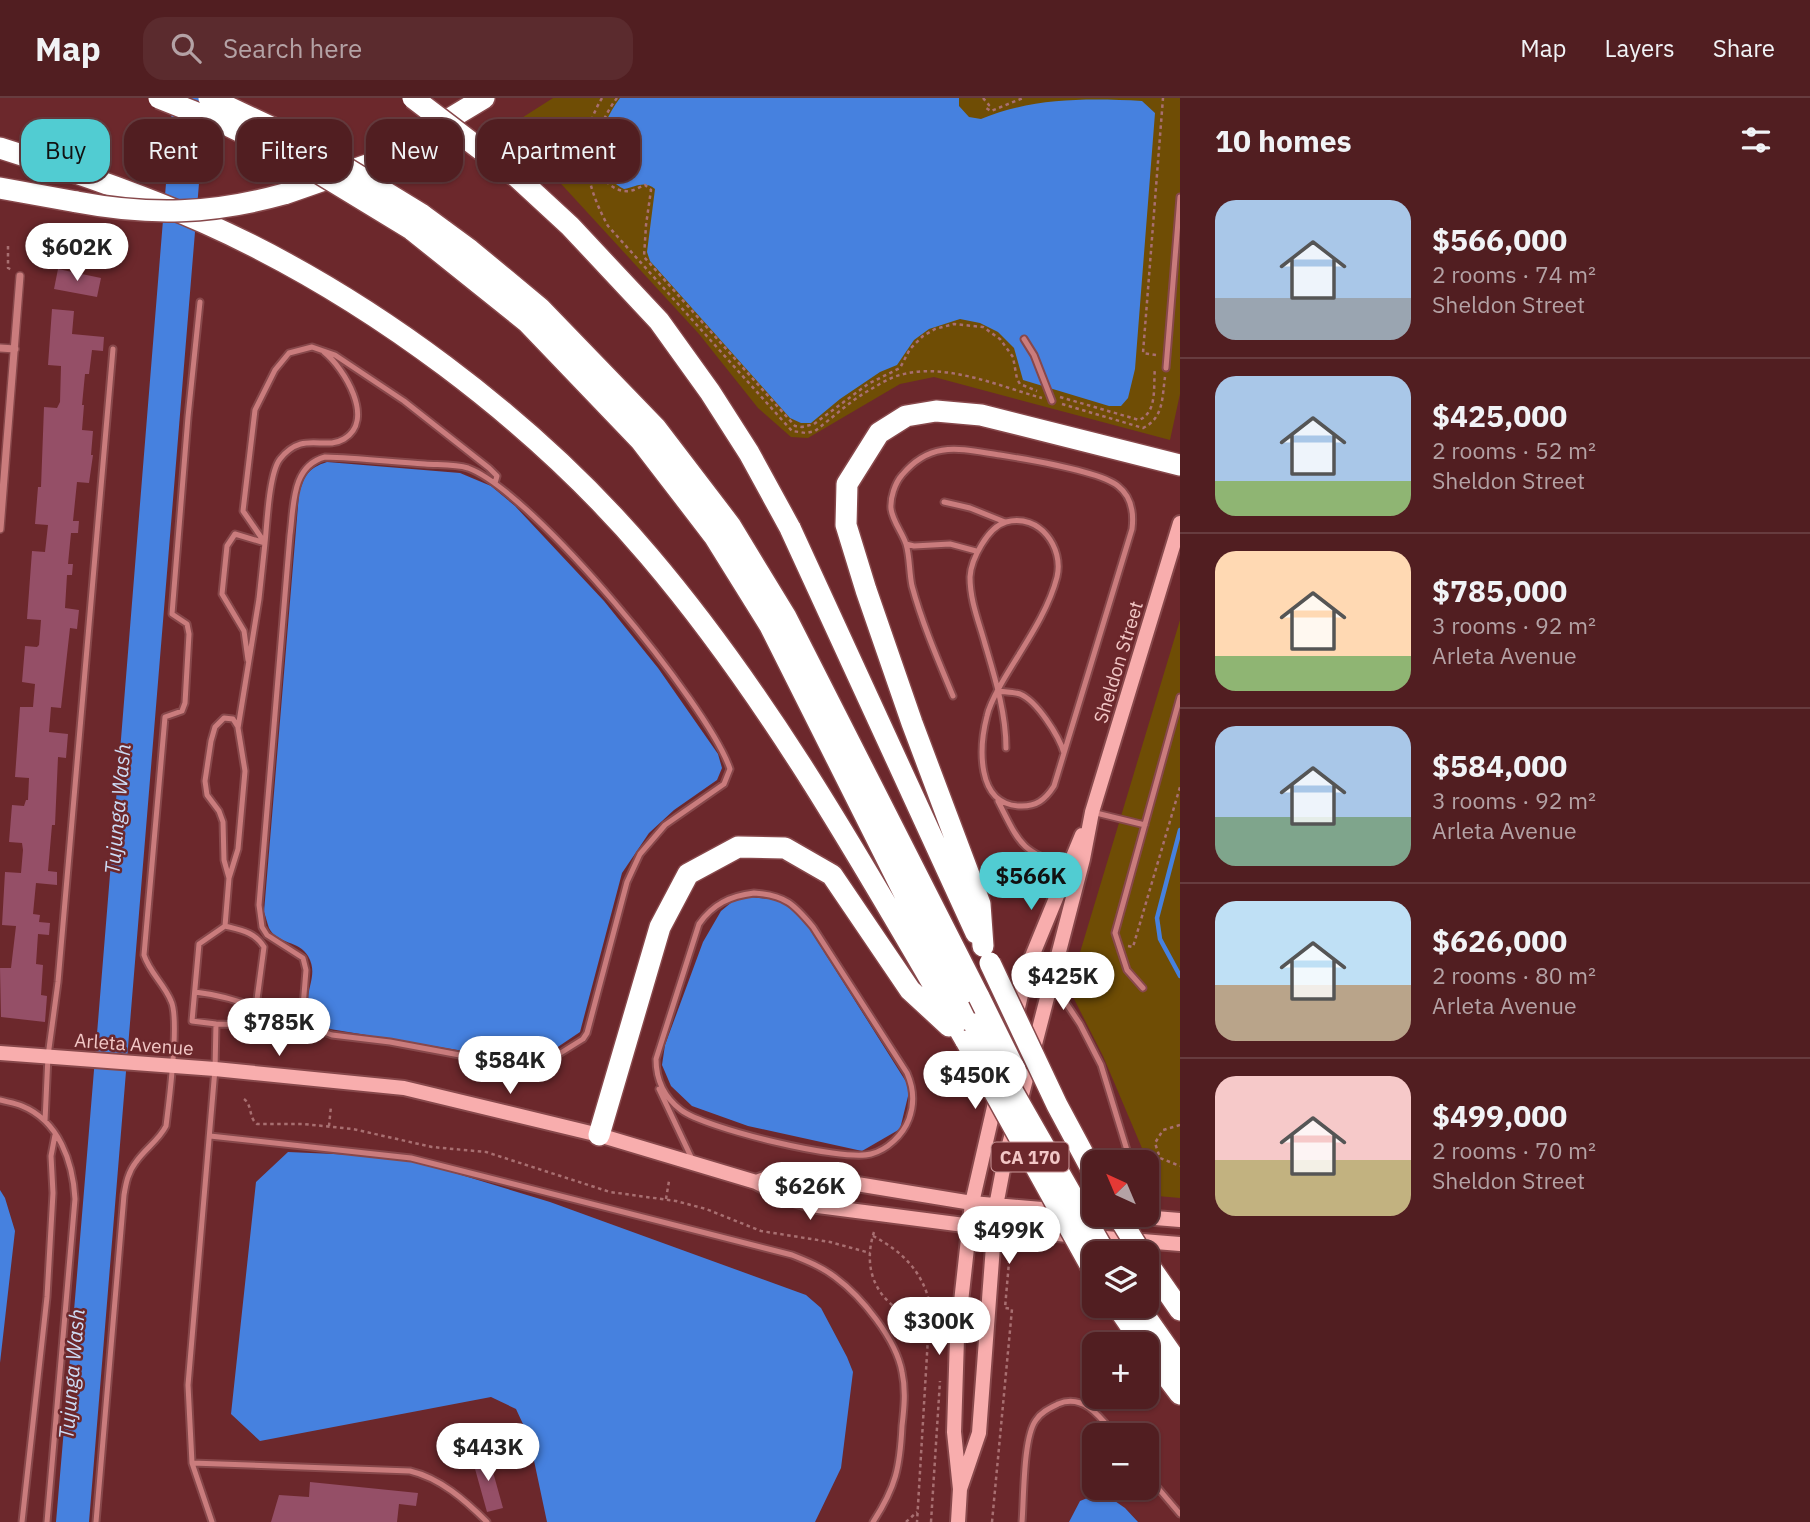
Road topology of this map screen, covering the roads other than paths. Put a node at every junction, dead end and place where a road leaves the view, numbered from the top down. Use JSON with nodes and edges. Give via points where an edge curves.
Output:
{"nodes":[{"id":1,"x":159,"y":98,"type":"edge"},
{"id":2,"x":209,"y":98,"type":"edge"},
{"id":3,"x":413,"y":98,"type":"edge"},
{"id":4,"x":484,"y":98,"type":"edge"},
{"id":5,"x":0,"y":148,"type":"edge"},
{"id":6,"x":0,"y":188,"type":"edge"},
{"id":7,"x":1180,"y":197,"type":"edge"},
{"id":8,"x":416,"y":222,"type":"junction"},
{"id":9,"x":20,"y":276,"type":"road end"},
{"id":10,"x":200,"y":302,"type":"dead end"},
{"id":11,"x":1024,"y":339,"type":"dead end"},
{"id":12,"x":0,"y":348,"type":"edge"},
{"id":13,"x":15,"y":349,"type":"junction"},
{"id":14,"x":113,"y":349,"type":"dead end"},
{"id":15,"x":321,"y":350,"type":"junction"},
{"id":16,"x":1166,"y":368,"type":"road end"},
{"id":17,"x":1052,"y":401,"type":"road end"},
{"id":18,"x":1180,"y":465,"type":"edge"},
{"id":19,"x":495,"y":483,"type":"junction"},
{"id":20,"x":944,"y":502,"type":"dead end"},
{"id":21,"x":1,"y":515,"type":"edge"},
{"id":22,"x":1005,"y":522,"type":"junction"},
{"id":23,"x":1180,"y":523,"type":"edge"},
{"id":24,"x":0,"y":529,"type":"edge"},
{"id":25,"x":265,"y":543,"type":"junction"},
{"id":26,"x":906,"y":544,"type":"junction"},
{"id":27,"x":976,"y":551,"type":"junction"},
{"id":28,"x":248,"y":667,"type":"junction"},
{"id":29,"x":997,"y":691,"type":"junction"},
{"id":30,"x":953,"y":696,"type":"dead end"},
{"id":31,"x":1180,"y":697,"type":"edge"},
{"id":32,"x":238,"y":728,"type":"junction"},
{"id":33,"x":1006,"y":748,"type":"dead end"},
{"id":34,"x":1065,"y":755,"type":"junction"},
{"id":35,"x":998,"y":801,"type":"junction"},
{"id":36,"x":1093,"y":812,"type":"junction"},
{"id":37,"x":1145,"y":825,"type":"junction"},
{"id":38,"x":1068,"y":867,"type":"junction"},
{"id":39,"x":229,"y":878,"type":"junction"},
{"id":40,"x":225,"y":926,"type":"junction"},
{"id":41,"x":254,"y":935,"type":"junction"},
{"id":42,"x":276,"y":942,"type":"junction"},
{"id":43,"x":986,"y":955,"type":"junction"},
{"id":44,"x":1052,"y":983,"type":"junction"},
{"id":45,"x":1143,"y":988,"type":"dead end"},
{"id":46,"x":195,"y":992,"type":"junction"},
{"id":47,"x":256,"y":1007,"type":"junction"},
{"id":48,"x":216,"y":1024,"type":"junction"},
{"id":49,"x":288,"y":1026,"type":"junction"},
{"id":50,"x":311,"y":1027,"type":"junction"},
{"id":51,"x":970,"y":1033,"type":"junction"},
{"id":52,"x":0,"y":1053,"type":"edge"},
{"id":53,"x":48,"y":1056,"type":"junction"},
{"id":54,"x":172,"y":1066,"type":"junction"},
{"id":55,"x":215,"y":1069,"type":"junction"},
{"id":56,"x":658,"y":1079,"type":"junction"},
{"id":57,"x":0,"y":1100,"type":"edge"},
{"id":58,"x":45,"y":1121,"type":"junction"},
{"id":59,"x":55,"y":1135,"type":"junction"},
{"id":60,"x":599,"y":1135,"type":"junction"},
{"id":61,"x":210,"y":1136,"type":"junction"},
{"id":62,"x":1127,"y":1150,"type":"edge"},
{"id":63,"x":1082,"y":1151,"type":"edge"},
{"id":64,"x":694,"y":1164,"type":"junction"},
{"id":65,"x":756,"y":1182,"type":"junction"},
{"id":66,"x":1082,"y":1192,"type":"edge"},
{"id":67,"x":972,"y":1203,"type":"junction"},
{"id":68,"x":996,"y":1206,"type":"junction"},
{"id":69,"x":1082,"y":1213,"type":"edge"},
{"id":70,"x":1159,"y":1218,"type":"edge"},
{"id":71,"x":1180,"y":1220,"type":"edge"},
{"id":72,"x":970,"y":1226,"type":"junction"},
{"id":73,"x":995,"y":1229,"type":"junction"},
{"id":74,"x":1098,"y":1241,"type":"edge"},
{"id":75,"x":1180,"y":1244,"type":"edge"},
{"id":76,"x":1082,"y":1249,"type":"edge"},
{"id":77,"x":1159,"y":1279,"type":"edge"},
{"id":78,"x":1180,"y":1310,"type":"edge"},
{"id":79,"x":1159,"y":1315,"type":"edge"},
{"id":80,"x":1146,"y":1318,"type":"edge"},
{"id":81,"x":1180,"y":1345,"type":"edge"},
{"id":82,"x":1159,"y":1366,"type":"edge"},
{"id":83,"x":1180,"y":1366,"type":"edge"},
{"id":84,"x":1180,"y":1394,"type":"edge"},
{"id":85,"x":1105,"y":1423,"type":"edge"},
{"id":86,"x":192,"y":1463,"type":"junction"},
{"id":87,"x":960,"y":1489,"type":"junction"},
{"id":88,"x":1159,"y":1489,"type":"edge"},
{"id":89,"x":1180,"y":1514,"type":"edge"},
{"id":90,"x":22,"y":1522,"type":"edge"},
{"id":91,"x":47,"y":1522,"type":"edge"},
{"id":92,"x":96,"y":1522,"type":"edge"},
{"id":93,"x":212,"y":1522,"type":"edge"},
{"id":94,"x":487,"y":1522,"type":"edge"},
{"id":95,"x":873,"y":1522,"type":"edge"},
{"id":96,"x":958,"y":1522,"type":"edge"},
{"id":97,"x":1022,"y":1522,"type":"edge"}],
"edges":[{"from":1,"to":8,"type":"highway","bridge":true,"via":[[227,125]]},
{"from":2,"to":8,"type":"highway","bridge":true,"via":[[305,143]]},
{"from":3,"to":43,"type":"highway","bridge":true,"via":[[519,178],[570,226],[659,321],[710,391],[790,528]]},
{"from":4,"to":6,"type":"highway","bridge":true,"via":[[370,164],[284,194],[216,209],[112,209]]},
{"from":5,"to":51,"type":"highway","bridge":true,"via":[[104,181],[255,247],[366,310],[450,370],[529,436],[649,555],[711,634],[770,718]]},
{"from":7,"to":16,"type":"lane"},
{"from":8,"to":51,"type":"highway","via":[[527,322],[641,441],[714,536],[770,626]]},
{"from":8,"to":66,"type":"highway","bridge":true,"via":[[470,250],[540,308],[656,428],[730,525],[786,617],[1018,1076]]},
{"from":9,"to":13,"type":"street"},
{"from":10,"to":54,"type":"lane","via":[[172,614],[187,624],[189,634],[185,703],[182,711],[165,717],[144,955],[173,1003]]},
{"from":11,"to":17,"type":"lane"},
{"from":12,"to":13,"type":"street"},
{"from":13,"to":21,"type":"street"},
{"from":14,"to":53,"type":"lane"},
{"from":15,"to":19,"type":"lane","via":[[404,401],[489,468],[497,476]]},
{"from":15,"to":25,"type":"lane","via":[[312,347],[289,353],[255,410],[243,511]]},
{"from":15,"to":25,"type":"lane","via":[[345,374],[352,389],[356,423],[341,441],[298,444],[278,462]]},
{"from":18,"to":43,"type":"highway","via":[[981,415],[936,411],[906,416],[879,433],[847,484],[846,525],[979,904]]},
{"from":19,"to":42,"type":"lane","via":[[466,468],[349,457],[316,460],[298,478],[259,905],[262,927]]},
{"from":19,"to":50,"type":"lane","via":[[568,552],[645,639],[697,712],[730,769],[724,784],[665,825],[640,854],[627,882],[587,1033],[535,1069],[332,1035]]},
{"from":20,"to":22,"type":"lane"},
{"from":21,"to":24,"type":"street"},
{"from":22,"to":27,"type":"lane"},
{"from":22,"to":29,"type":"lane","via":[[1038,527],[1051,538],[1059,559],[1049,599]]},
{"from":23,"to":36,"type":"main road","name":"Sheldon Street"},
{"from":25,"to":28,"type":"lane"},
{"from":25,"to":28,"type":"lane","via":[[235,534],[227,546],[222,594],[244,631]]},
{"from":26,"to":27,"type":"lane","via":[[950,544]]},
{"from":26,"to":30,"type":"lane","via":[[912,587]]},
{"from":26,"to":34,"type":"lane","via":[[891,510],[898,480],[920,456],[948,448],[1016,457],[1103,478],[1125,492],[1133,514],[1132,529]]},
{"from":27,"to":29,"type":"lane","via":[[970,575],[972,602]]},
{"from":28,"to":32,"type":"lane"},
{"from":29,"to":33,"type":"lane"},
{"from":29,"to":34,"type":"lane","via":[[1025,697],[1048,722]]},
{"from":29,"to":35,"type":"lane","via":[[987,713],[982,750],[986,778]]},
{"from":31,"to":37,"type":"lane"},
{"from":32,"to":39,"type":"lane","via":[[245,771],[238,849]]},
{"from":32,"to":39,"type":"lane","via":[[233,719],[224,718],[215,727],[205,781],[206,795],[223,822]]},
{"from":34,"to":35,"type":"lane","via":[[1054,786],[1039,803],[1018,806]]},
{"from":35,"to":38,"type":"lane","via":[[1022,844],[1041,858]]},
{"from":36,"to":37,"type":"lane"},
{"from":36,"to":38,"type":"main road","name":"Sheldon Street"},
{"from":36,"to":44,"type":"main road","name":"Sheldon Street"},
{"from":37,"to":45,"type":"lane","via":[[1115,933],[1127,970]]},
{"from":38,"to":67,"type":"main road","name":"Sheldon Street","via":[[1028,966]]},
{"from":39,"to":40,"type":"lane"},
{"from":40,"to":41,"type":"lane"},
{"from":40,"to":46,"type":"lane","via":[[200,944]]},
{"from":41,"to":42,"type":"lane"},
{"from":41,"to":47,"type":"lane","via":[[264,947]]},
{"from":42,"to":50,"type":"lane","via":[[303,958],[303,1007]]},
{"from":43,"to":63,"type":"highway","number":"CA 170","bridge":true},
{"from":44,"to":62,"type":"lane","via":[[1101,1065]]},
{"from":44,"to":68,"type":"main road","name":"Sheldon Street","via":[[1004,1159]]},
{"from":46,"to":47,"type":"lane"},
{"from":46,"to":48,"type":"lane","via":[[192,1021]]},
{"from":47,"to":49,"type":"lane"},
{"from":48,"to":49,"type":"lane"},
{"from":48,"to":55,"type":"lane"},
{"from":49,"to":50,"type":"lane"},
{"from":51,"to":60,"type":"highway","via":[[910,990],[832,874],[786,848],[738,847],[688,874],[660,927]]},
{"from":51,"to":74,"type":"highway","bridge":true},
{"from":51,"to":76,"type":"highway","number":"CA 170","bridge":true},
{"from":52,"to":53,"type":"main road","name":"Arleta Avenue"},
{"from":53,"to":54,"type":"main road","name":"Arleta Avenue"},
{"from":53,"to":58,"type":"lane"},
{"from":54,"to":55,"type":"main road","name":"Arleta Avenue"},
{"from":54,"to":92,"type":"lane","via":[[166,1126],[128,1174],[124,1195]]},
{"from":55,"to":60,"type":"main road","name":"Arleta Avenue","via":[[404,1088]]},
{"from":55,"to":61,"type":"lane"},
{"from":56,"to":56,"type":"lane","via":[[656,1059],[699,924],[729,898],[766,894],[796,906],[813,927],[907,1073],[913,1103],[907,1124],[891,1143],[872,1154],[852,1156],[778,1142],[692,1117],[674,1104]]},
{"from":56,"to":64,"type":"lane"},
{"from":57,"to":58,"type":"lane","via":[[22,1106]]},
{"from":58,"to":59,"type":"lane"},
{"from":59,"to":90,"type":"lane","via":[[47,1297]]},
{"from":59,"to":91,"type":"lane","via":[[69,1162],[75,1199]]},
{"from":60,"to":64,"type":"main road","name":"Arleta Avenue"},
{"from":61,"to":86,"type":"lane","via":[[188,1384]]},
{"from":61,"to":95,"type":"lane","via":[[411,1157],[813,1263],[835,1276],[875,1318],[902,1371],[898,1473]]},
{"from":64,"to":65,"type":"main road","name":"Arleta Avenue"},
{"from":65,"to":67,"type":"main road","via":[[784,1172]]},
{"from":65,"to":72,"type":"main road","name":"Arleta Avenue","via":[[818,1206]]},
{"from":67,"to":68,"type":"main road"},
{"from":67,"to":72,"type":"main road","name":"Sheldon Street"},
{"from":68,"to":69,"type":"main road"},
{"from":68,"to":73,"type":"main road","name":"Sheldon Street"},
{"from":70,"to":71,"type":"main road"},
{"from":72,"to":73,"type":"main road","name":"Arleta Avenue"},
{"from":72,"to":87,"type":"main road","name":"Sheldon Street","via":[[956,1352],[954,1432]]},
{"from":73,"to":75,"type":"main road","name":"Arleta Avenue"},
{"from":73,"to":87,"type":"main road","name":"Sheldon Street","via":[[979,1433]]},
{"from":77,"to":78,"type":"highway"},
{"from":79,"to":81,"type":"highway"},
{"from":80,"to":83,"type":"highway"},
{"from":82,"to":84,"type":"highway"},
{"from":85,"to":97,"type":"lane","via":[[1082,1403],[1063,1402],[1035,1421],[1028,1443]]},
{"from":86,"to":93,"type":"lane"},
{"from":86,"to":94,"type":"lane","via":[[410,1471],[429,1475]]},
{"from":87,"to":96,"type":"main road","name":"Sheldon Street"},
{"from":88,"to":89,"type":"lane"}]}
